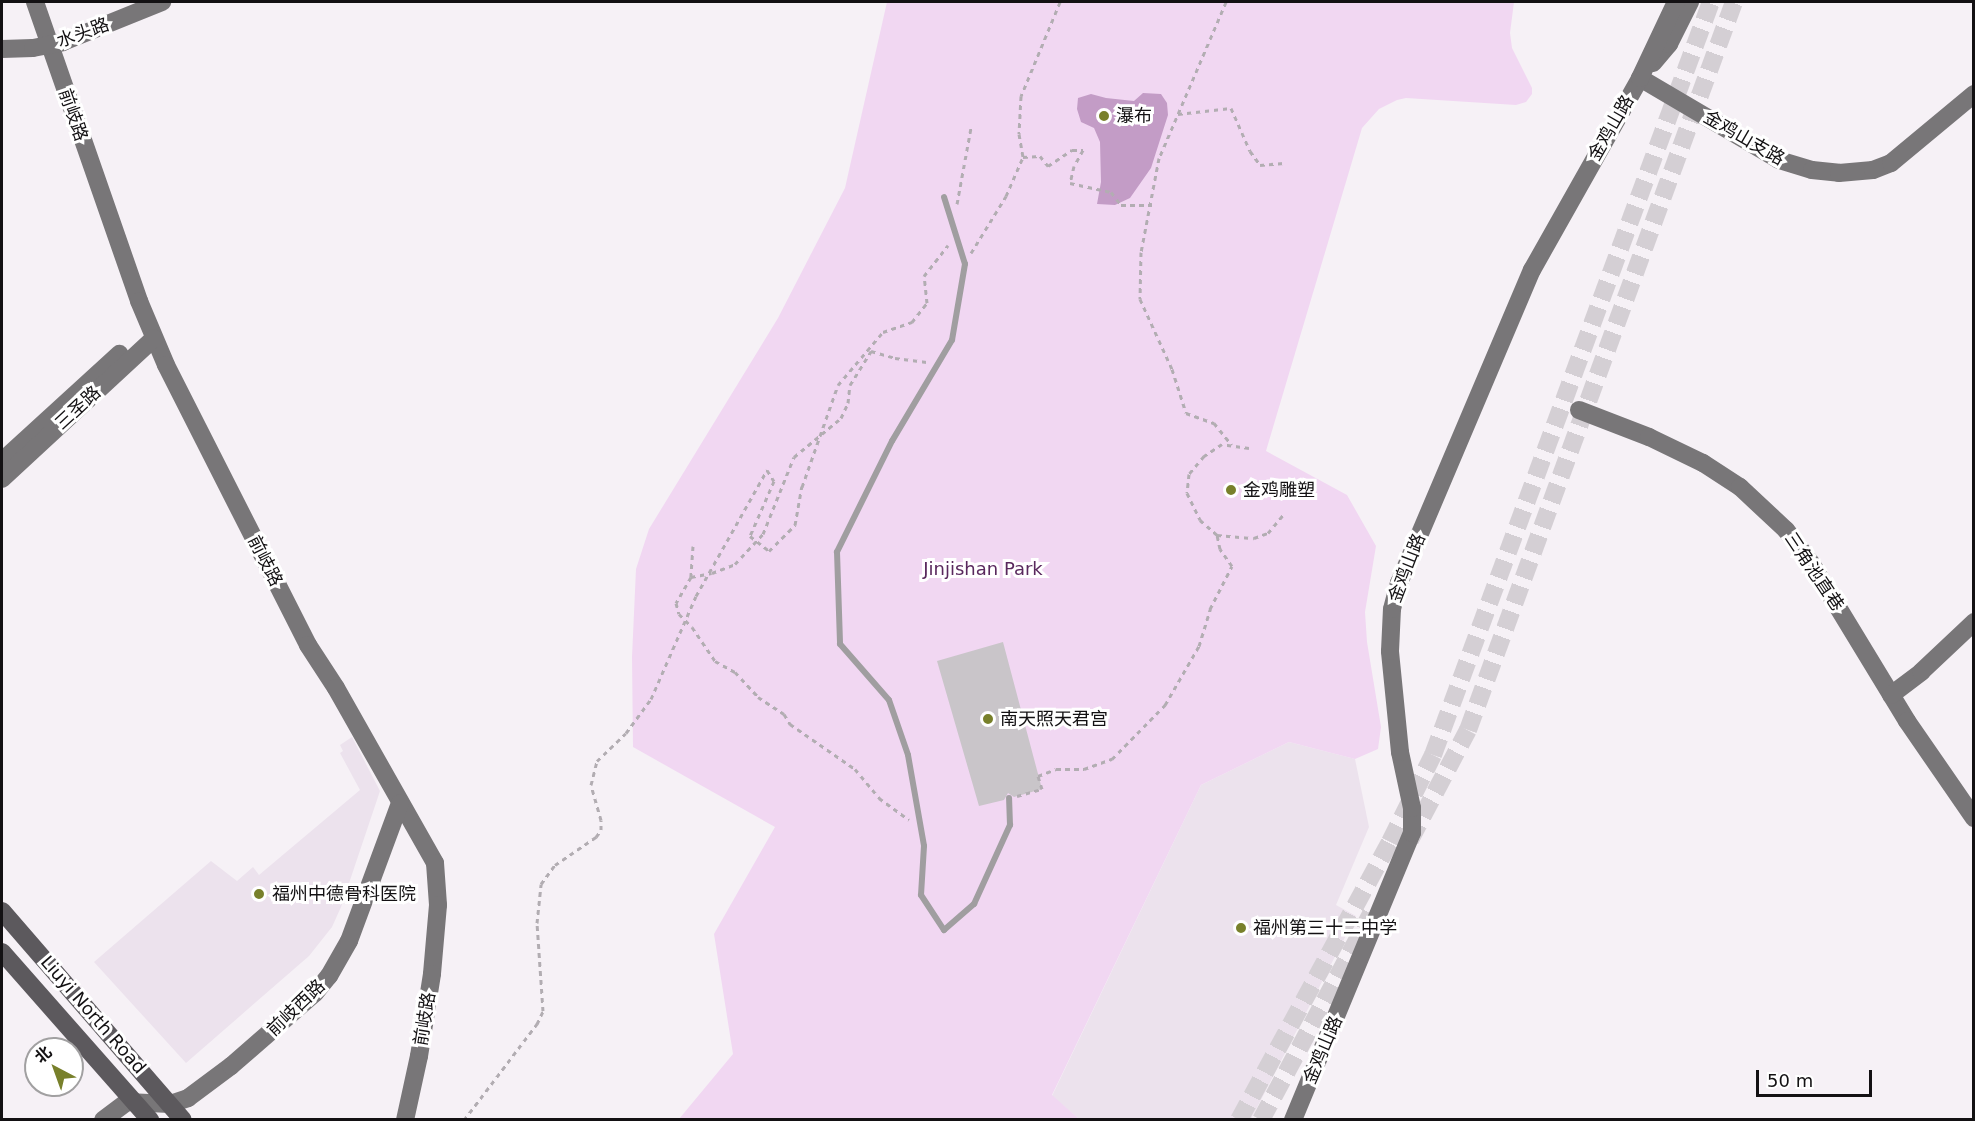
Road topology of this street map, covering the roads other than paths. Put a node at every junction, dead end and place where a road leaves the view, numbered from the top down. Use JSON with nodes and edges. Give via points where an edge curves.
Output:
{"nodes":[{"id":1,"x":35,"y":2,"type":"edge"},
{"id":2,"x":162,"y":2,"type":"edge"},
{"id":3,"x":1676,"y":2,"type":"edge"},
{"id":4,"x":1689,"y":2,"type":"edge"},
{"id":5,"x":49,"y":46,"type":"junction"},
{"id":6,"x":2,"y":49,"type":"edge"},
{"id":7,"x":1640,"y":78,"type":"junction"},
{"id":8,"x":1974,"y":94,"type":"edge"},
{"id":9,"x":944,"y":197,"type":"dead end"},
{"id":10,"x":152,"y":332,"type":"junction"},
{"id":11,"x":1580,"y":410,"type":"dead end"},
{"id":12,"x":2,"y":461,"type":"edge"},
{"id":13,"x":2,"y":479,"type":"edge"},
{"id":14,"x":1974,"y":622,"type":"edge"},
{"id":15,"x":1892,"y":695,"type":"junction"},
{"id":16,"x":1010,"y":798,"type":"road end"},
{"id":17,"x":400,"y":803,"type":"junction"},
{"id":18,"x":1974,"y":818,"type":"edge"},
{"id":19,"x":2,"y":911,"type":"edge"},
{"id":20,"x":2,"y":952,"type":"edge"},
{"id":21,"x":136,"y":1100,"type":"junction"},
{"id":22,"x":170,"y":1104,"type":"junction"},
{"id":23,"x":103,"y":1119,"type":"edge"},
{"id":24,"x":150,"y":1119,"type":"edge"},
{"id":25,"x":183,"y":1119,"type":"edge"},
{"id":26,"x":405,"y":1119,"type":"edge"},
{"id":27,"x":1293,"y":1119,"type":"edge"}],
"edges":[{"from":1,"to":5,"type":"street","name":"前岐路"},
{"from":2,"to":5,"type":"street","name":"水头路"},
{"from":3,"to":7,"type":"street"},
{"from":4,"to":7,"type":"street","via":[[1669,44]]},
{"from":5,"to":6,"type":"street","name":"水头路"},
{"from":5,"to":10,"type":"street","name":"前岐路"},
{"from":7,"to":8,"type":"street","name":"金鸡山支路","via":[[1779,160],[1839,173],[1873,170],[1891,163]]},
{"from":7,"to":27,"type":"street","name":"金鸡山路","via":[[1532,270],[1399,584],[1392,609],[1390,651],[1400,752],[1412,808],[1412,833]]},
{"from":9,"to":16,"type":"lane","via":[[965,264],[952,340],[892,441],[837,552],[840,644],[889,700],[908,755],[922,831],[921,895],[944,930],[974,904],[1010,825]]},
{"from":10,"to":12,"type":"street","name":"三圣路"},
{"from":10,"to":13,"type":"street","name":"三圣路"},
{"from":10,"to":17,"type":"street","name":"前岐路","via":[[308,645]]},
{"from":11,"to":15,"type":"street","name":"三角池直巷","via":[[1684,452],[1759,502],[1811,563]]},
{"from":14,"to":15,"type":"street"},
{"from":15,"to":18,"type":"street","name":"三角池直巷"},
{"from":17,"to":22,"type":"street","name":"前岐西路","via":[[349,941],[329,976],[295,1012],[211,1083],[189,1098]]},
{"from":17,"to":26,"type":"street","name":"前岐路","via":[[435,863],[438,889],[426,1015]]},
{"from":19,"to":22,"type":"main road","name":"Liuyi North Road"},
{"from":20,"to":21,"type":"main road","name":"Liuyi North Road"},
{"from":21,"to":22,"type":"street","name":"前岐西路"},
{"from":21,"to":23,"type":"street","via":[[121,1105]]},
{"from":21,"to":24,"type":"main road","name":"Liuyi North Road"},
{"from":22,"to":25,"type":"main road","name":"Liuyi North Road"}]}
